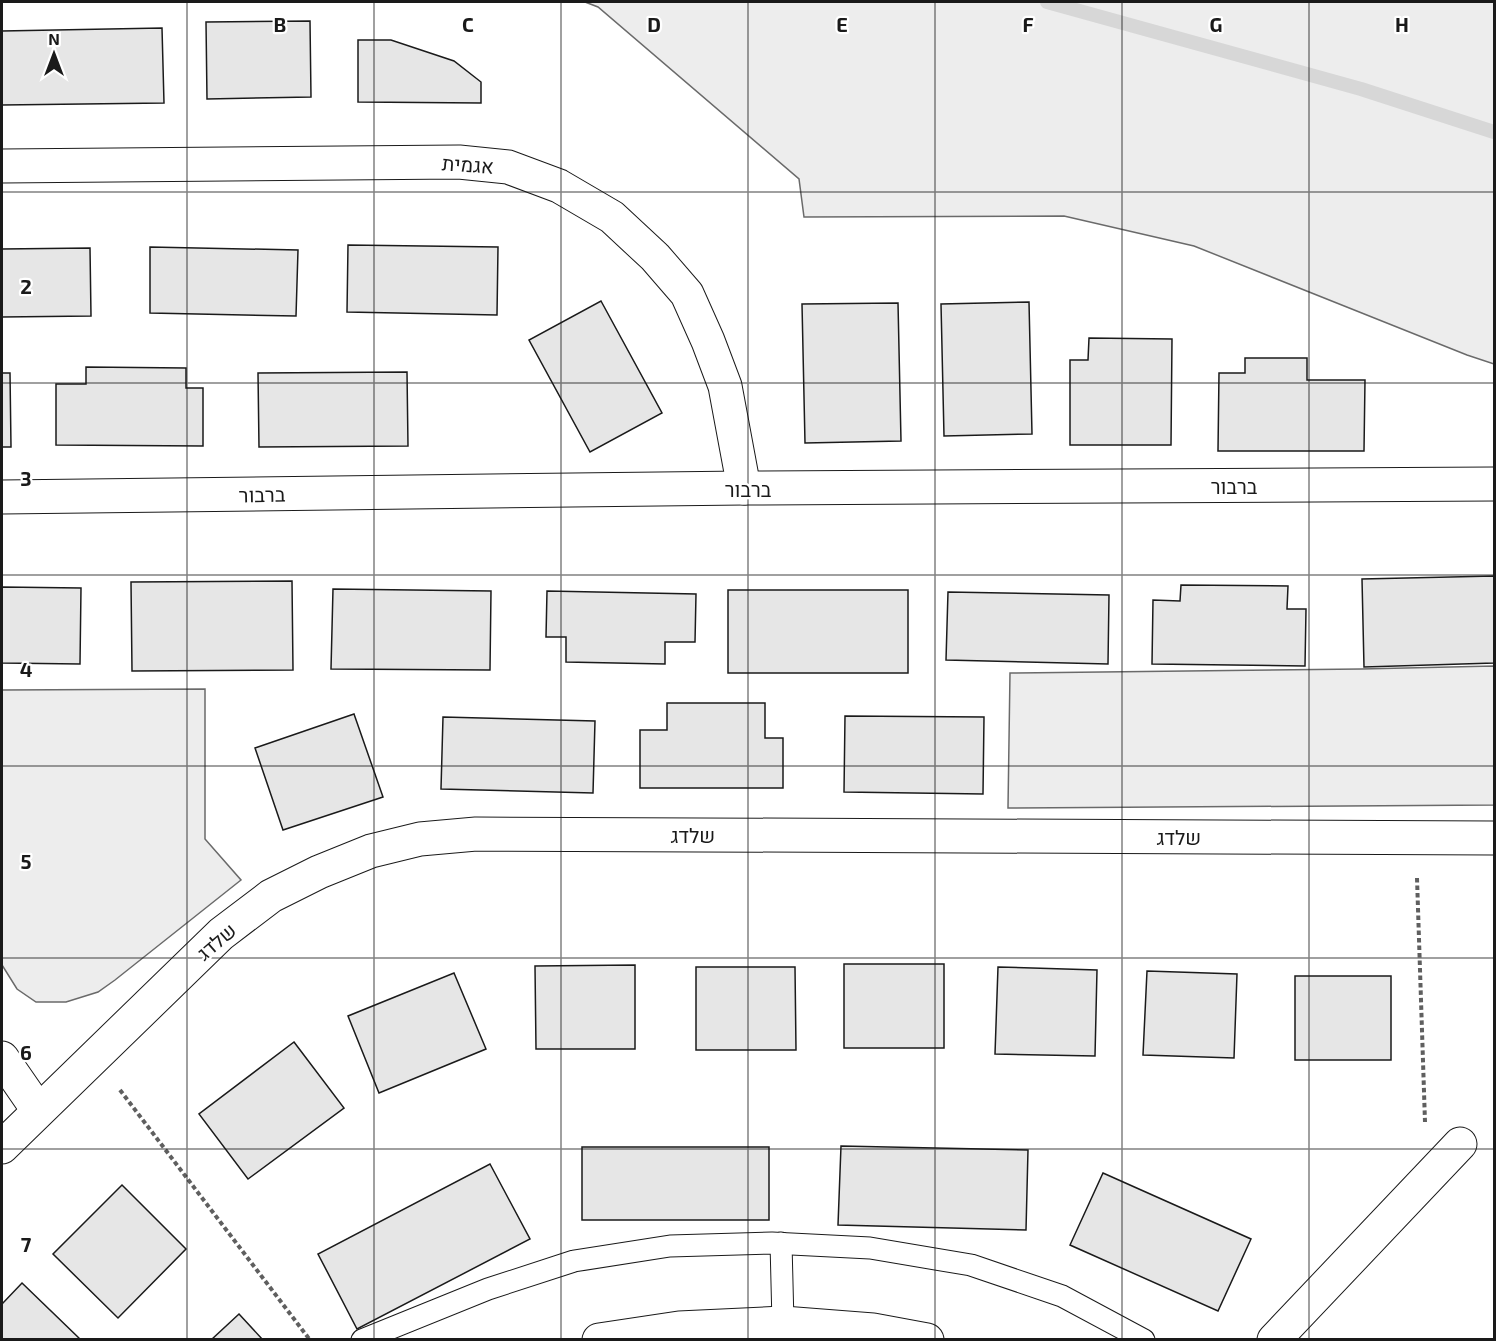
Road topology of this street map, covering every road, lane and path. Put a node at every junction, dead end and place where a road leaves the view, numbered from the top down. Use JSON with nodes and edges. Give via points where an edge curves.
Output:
{"nodes":[{"id":1,"x":2,"y":166,"type":"edge"},
{"id":2,"x":1494,"y":484,"type":"edge"},
{"id":3,"x":744,"y":488,"type":"junction"},
{"id":4,"x":2,"y":497,"type":"edge"},
{"id":5,"x":1415,"y":838,"type":"junction"},
{"id":6,"x":1494,"y":838,"type":"edge"},
{"id":7,"x":94,"y":1056,"type":"junction"},
{"id":8,"x":2,"y":1058,"type":"edge"},
{"id":9,"x":38,"y":1110,"type":"junction"},
{"id":10,"x":2,"y":1147,"type":"edge"},
{"id":11,"x":1456,"y":1148,"type":"joint"},
{"id":12,"x":781,"y":1243,"type":"junction"},
{"id":13,"x":783,"y":1323,"type":"junction"},
{"id":14,"x":310,"y":1340,"type":"edge"},
{"id":15,"x":362,"y":1340,"type":"edge"},
{"id":16,"x":598,"y":1340,"type":"edge"},
{"id":17,"x":927,"y":1340,"type":"edge"},
{"id":18,"x":1144,"y":1340,"type":"edge"},
{"id":19,"x":1274,"y":1340,"type":"edge"}],
"edges":[{"from":1,"to":3,"type":"street","name":"אגמית","via":[[459,162],[508,167],[559,186],[612,217],[655,256],[687,294],[725,386]]},
{"from":2,"to":3,"type":"street","name":"ברבור"},
{"from":3,"to":4,"type":"street","name":"ברבור"},
{"from":5,"to":6,"type":"street","name":"שלדג"},
{"from":5,"to":7,"type":"street","name":"שלדג","via":[[476,834],[420,839],[371,851],[271,896],[221,934]]},
{"from":5,"to":11,"type":"path","via":[[1424,1121]]},
{"from":7,"to":9,"type":"street","name":"שלדג"},
{"from":7,"to":14,"type":"path"},
{"from":8,"to":9,"type":"street"},
{"from":9,"to":10,"type":"street","name":"שלדג"},
{"from":11,"to":19,"type":"street"},
{"from":12,"to":13,"type":"lane"},
{"from":12,"to":15,"type":"lane","via":[[670,1246],[574,1261],[488,1289]]},
{"from":12,"to":18,"type":"lane","via":[[870,1248],[971,1265],[1062,1296]]},
{"from":13,"to":16,"type":"street","via":[[679,1328]]},
{"from":13,"to":17,"type":"street","via":[[873,1330]]}]}
